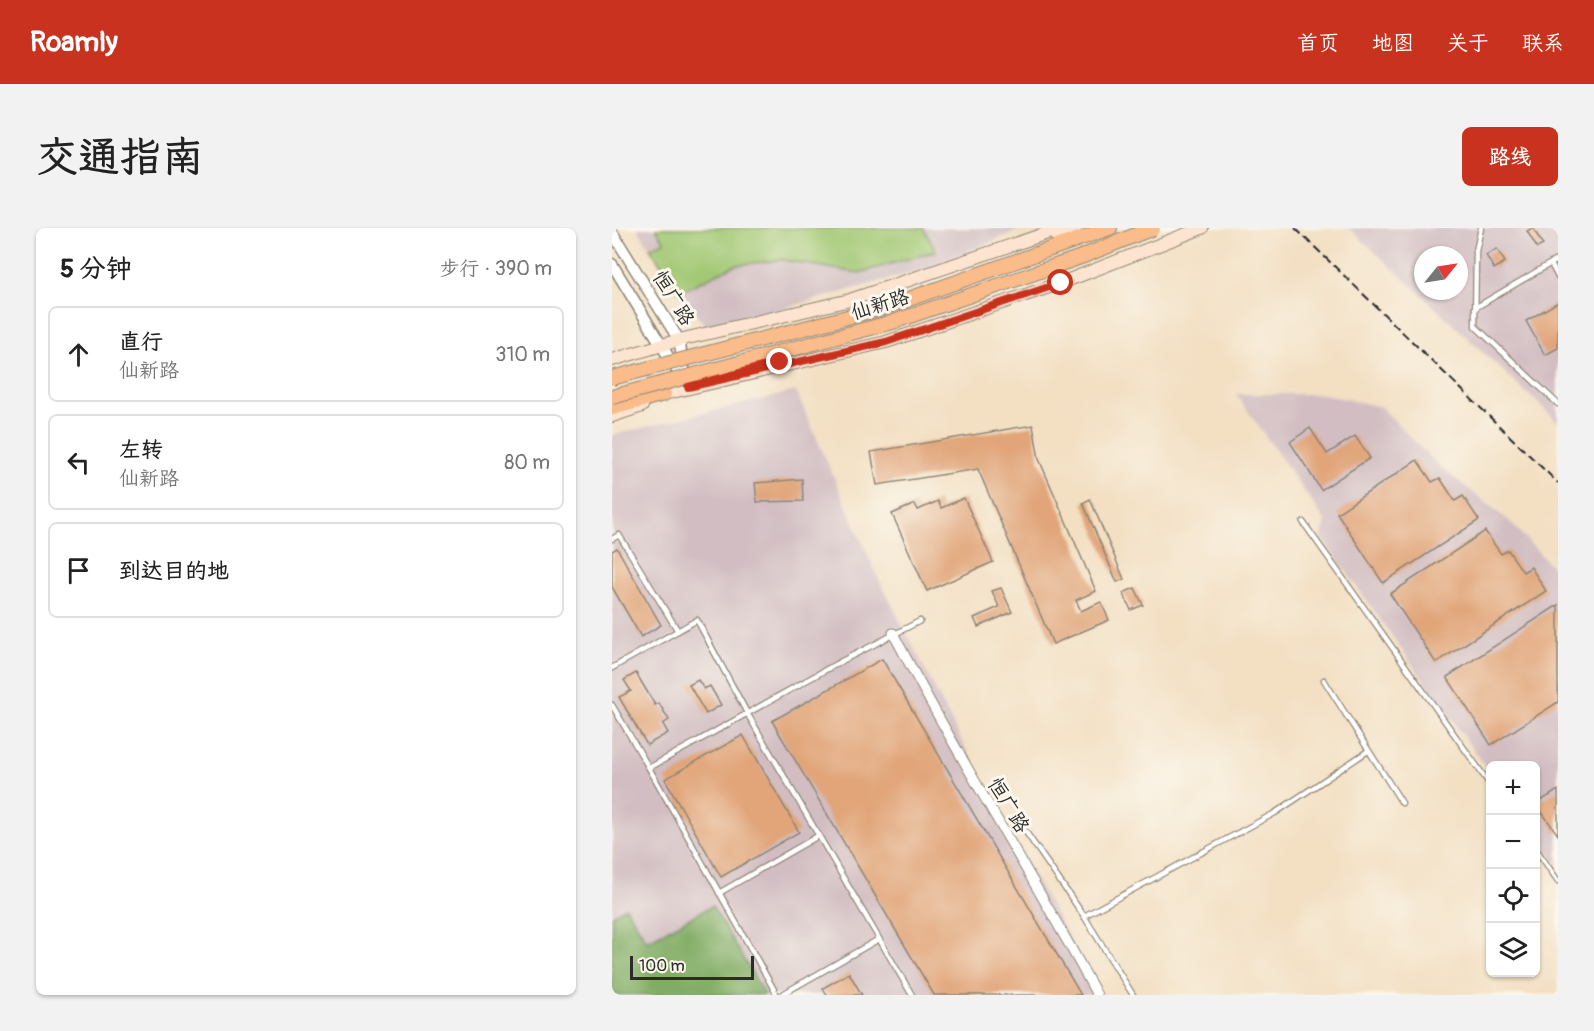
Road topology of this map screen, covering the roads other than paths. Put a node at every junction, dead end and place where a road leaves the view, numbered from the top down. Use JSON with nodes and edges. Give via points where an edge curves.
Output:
{"nodes":[{"id":1,"x":1062,"y":228,"type":"edge"},
{"id":2,"x":1076,"y":228,"type":"edge"},
{"id":3,"x":1110,"y":228,"type":"edge"},
{"id":4,"x":1153,"y":228,"type":"edge"},
{"id":5,"x":1189,"y":228,"type":"edge"},
{"id":6,"x":1202,"y":228,"type":"edge"},
{"id":7,"x":1481,"y":228,"type":"edge"},
{"id":8,"x":612,"y":232,"type":"edge"},
{"id":9,"x":1558,"y":260,"type":"edge"},
{"id":10,"x":612,"y":264,"type":"edge"},
{"id":11,"x":1551,"y":264,"type":"junction"},
{"id":12,"x":1558,"y":277,"type":"edge"},
{"id":13,"x":1475,"y":308,"type":"junction"},
{"id":14,"x":679,"y":340,"type":"junction"},
{"id":15,"x":663,"y":346,"type":"junction"},
{"id":16,"x":612,"y":360,"type":"edge"},
{"id":17,"x":612,"y":378,"type":"edge"},
{"id":18,"x":688,"y":387,"type":"junction"},
{"id":19,"x":664,"y":394,"type":"joint"},
{"id":20,"x":612,"y":397,"type":"edge"},
{"id":21,"x":1558,"y":404,"type":"edge"},
{"id":22,"x":612,"y":408,"type":"edge"},
{"id":23,"x":612,"y":416,"type":"edge"},
{"id":24,"x":1303,"y":522,"type":"dead end"},
{"id":25,"x":612,"y":539,"type":"edge"},
{"id":26,"x":920,"y":621,"type":"dead end"},
{"id":27,"x":678,"y":631,"type":"junction"},
{"id":28,"x":893,"y":633,"type":"junction"},
{"id":29,"x":612,"y":668,"type":"edge"},
{"id":30,"x":1324,"y":680,"type":"dead end"},
{"id":31,"x":612,"y":705,"type":"edge"},
{"id":32,"x":747,"y":713,"type":"junction"},
{"id":33,"x":1368,"y":751,"type":"junction"},
{"id":34,"x":649,"y":768,"type":"junction"},
{"id":35,"x":1486,"y":779,"type":"edge"},
{"id":36,"x":1402,"y":803,"type":"dead end"},
{"id":37,"x":1022,"y":825,"type":"dead end"},
{"id":38,"x":818,"y":836,"type":"junction"},
{"id":39,"x":1540,"y":855,"type":"edge"},
{"id":40,"x":1558,"y":881,"type":"edge"},
{"id":41,"x":719,"y":893,"type":"junction"},
{"id":42,"x":1084,"y":916,"type":"junction"},
{"id":43,"x":879,"y":939,"type":"junction"},
{"id":44,"x":779,"y":995,"type":"edge"},
{"id":45,"x":912,"y":995,"type":"edge"},
{"id":46,"x":1096,"y":995,"type":"edge"},
{"id":47,"x":1133,"y":995,"type":"edge"}],
"edges":[{"from":1,"to":14,"type":"main road","name":"仙新路","via":[[850,300]]},
{"from":2,"to":14,"type":"main road","via":[[874,297]]},
{"from":3,"to":17,"type":"main road","name":"仙新路","bridge":true,"via":[[886,307]]},
{"from":4,"to":20,"type":"main road","name":"仙新路","bridge":true,"via":[[893,322]]},
{"from":5,"to":18,"type":"main road","name":"仙新路","via":[[979,308],[893,336]]},
{"from":6,"to":18,"type":"main road","name":"仙新路","via":[[1061,283],[886,342]]},
{"from":7,"to":13,"type":"lane","via":[[1476,251]]},
{"from":8,"to":14,"type":"street","name":"恒广路"},
{"from":9,"to":11,"type":"lane"},
{"from":10,"to":15,"type":"street","name":"恒广路"},
{"from":11,"to":12,"type":"lane"},
{"from":11,"to":13,"type":"lane"},
{"from":13,"to":21,"type":"lane","via":[[1475,326]]},
{"from":14,"to":15,"type":"main road","name":"仙新路"},
{"from":14,"to":18,"type":"street","name":"恒广路"},
{"from":15,"to":16,"type":"main road","name":"仙新路"},
{"from":15,"to":18,"type":"street","name":"恒广路"},
{"from":18,"to":19,"type":"main road","name":"仙新路"},
{"from":18,"to":23,"type":"main road","name":"仙新路"},
{"from":19,"to":22,"type":"main road"},
{"from":24,"to":35,"type":"lane"},
{"from":25,"to":27,"type":"lane","via":[[619,535]]},
{"from":26,"to":28,"type":"lane"},
{"from":27,"to":29,"type":"lane"},
{"from":27,"to":32,"type":"lane","via":[[697,620]]},
{"from":28,"to":32,"type":"lane"},
{"from":28,"to":46,"type":"street","name":"恒广路","via":[[945,732]]},
{"from":30,"to":33,"type":"lane"},
{"from":31,"to":34,"type":"lane"},
{"from":32,"to":34,"type":"lane"},
{"from":32,"to":38,"type":"lane"},
{"from":33,"to":36,"type":"lane"},
{"from":33,"to":42,"type":"lane","via":[[1275,813]]},
{"from":34,"to":41,"type":"lane"},
{"from":37,"to":42,"type":"lane"},
{"from":38,"to":41,"type":"lane"},
{"from":38,"to":43,"type":"lane"},
{"from":39,"to":40,"type":"lane"},
{"from":41,"to":44,"type":"lane"},
{"from":42,"to":47,"type":"lane"},
{"from":43,"to":44,"type":"lane"},
{"from":43,"to":45,"type":"lane"}]}
